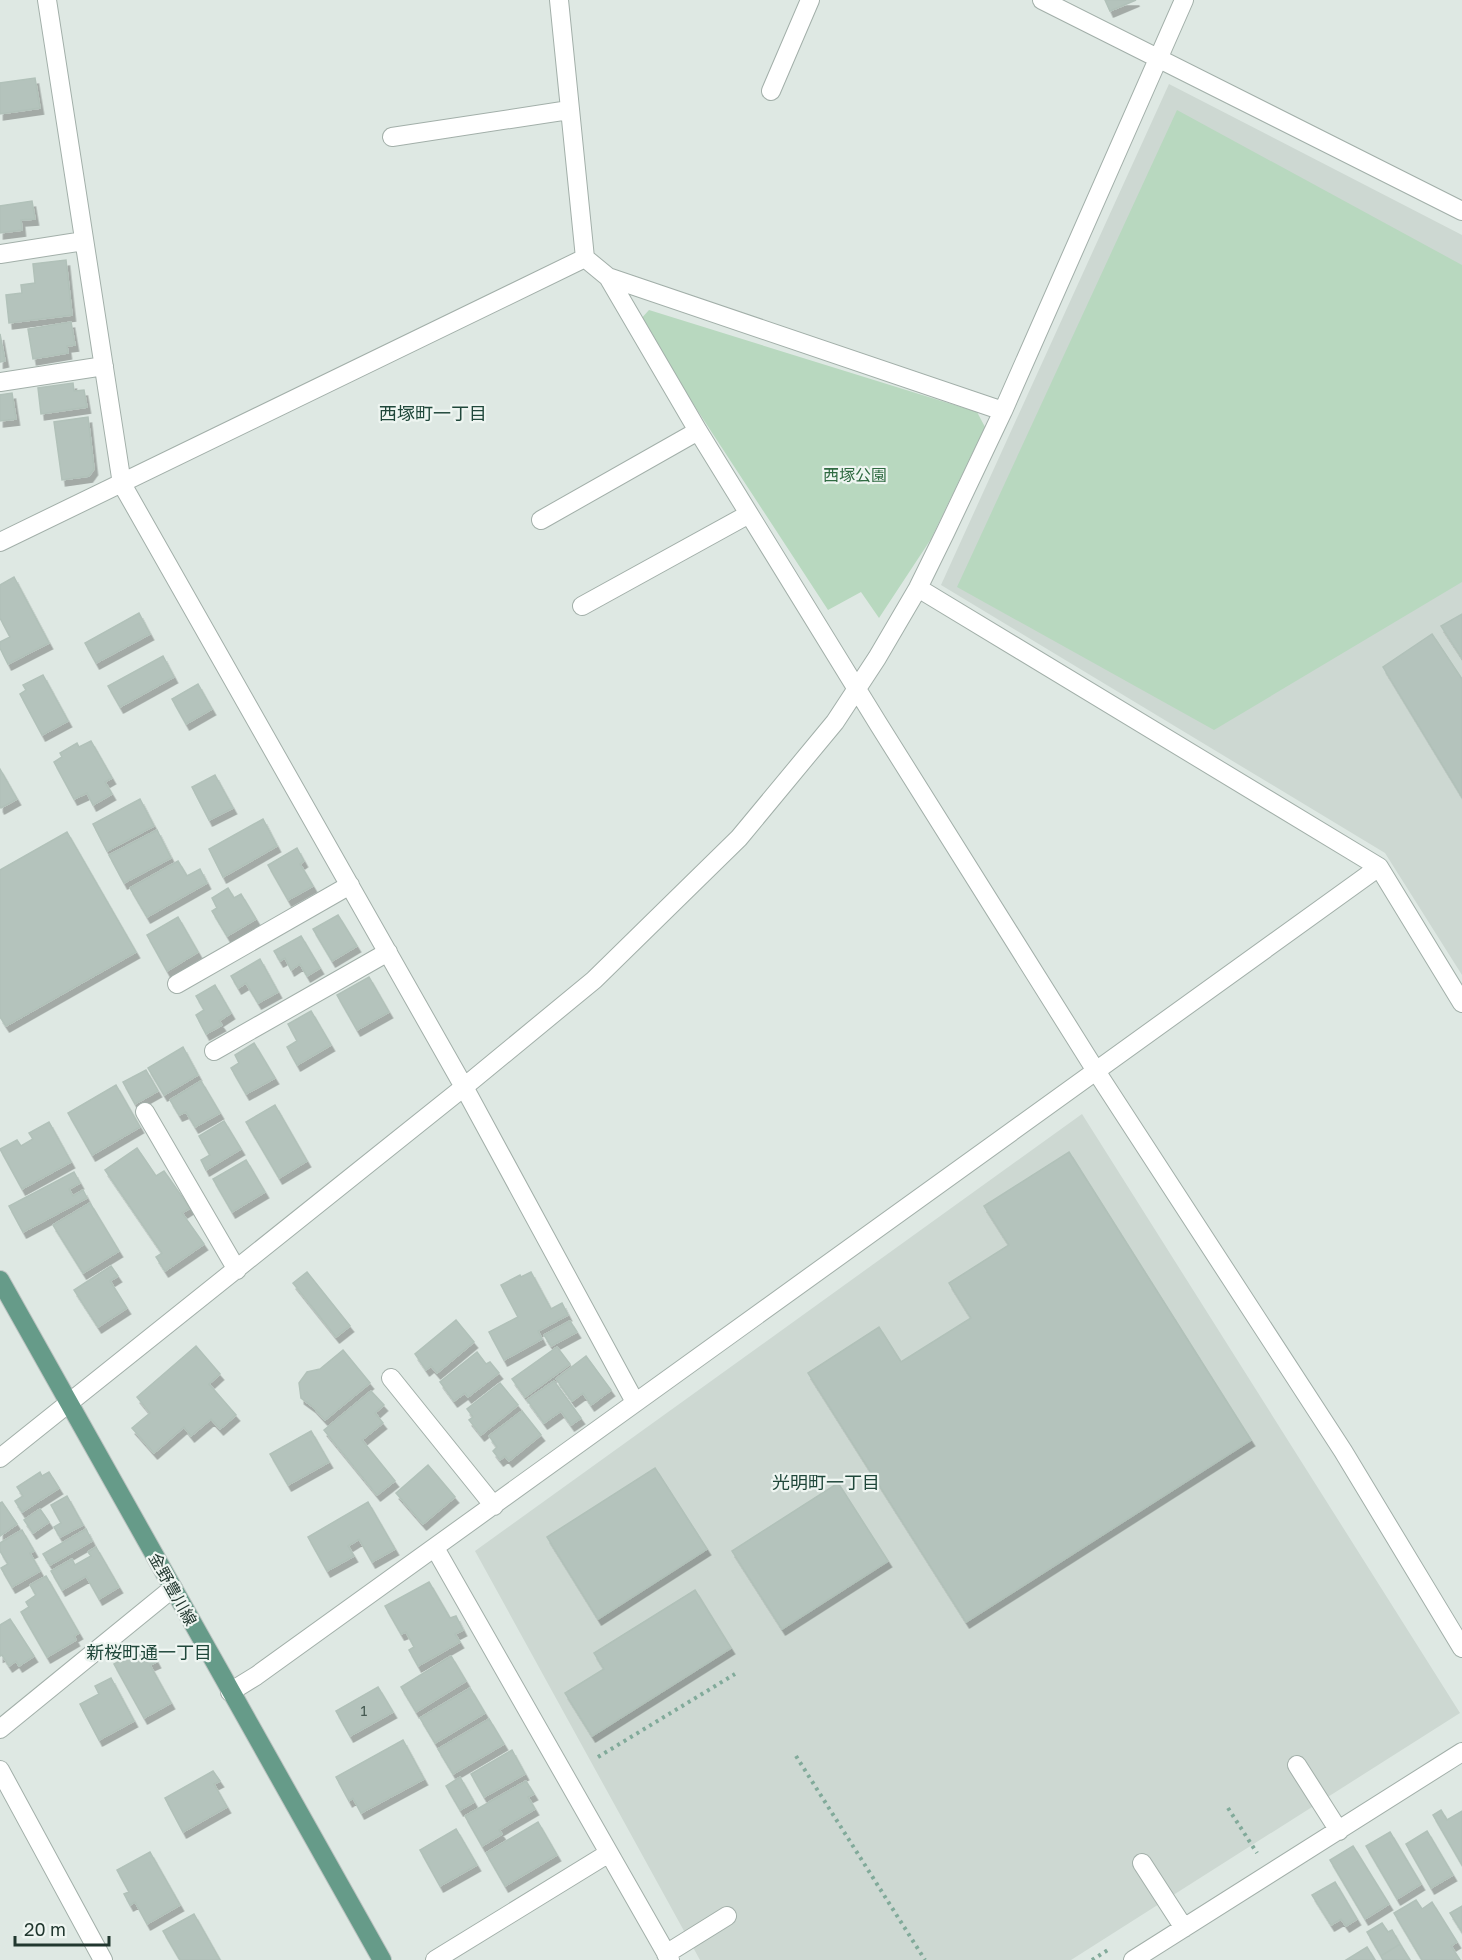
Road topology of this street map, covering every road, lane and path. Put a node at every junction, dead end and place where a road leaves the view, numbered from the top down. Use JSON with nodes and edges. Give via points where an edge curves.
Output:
{"nodes":[{"id":1,"x":47,"y":0,"type":"edge"},
{"id":2,"x":558,"y":0,"type":"edge"},
{"id":3,"x":810,"y":0,"type":"edge"},
{"id":4,"x":1042,"y":0,"type":"edge"},
{"id":5,"x":1184,"y":0,"type":"edge"},
{"id":6,"x":1160,"y":58,"type":"junction"},
{"id":7,"x":771,"y":91,"type":"dead end"},
{"id":8,"x":569,"y":110,"type":"junction"},
{"id":9,"x":392,"y":137,"type":"dead end"},
{"id":10,"x":1462,"y":211,"type":"edge"},
{"id":11,"x":84,"y":241,"type":"junction"},
{"id":12,"x":0,"y":254,"type":"edge"},
{"id":13,"x":585,"y":258,"type":"junction"},
{"id":14,"x":608,"y":277,"type":"junction"},
{"id":15,"x":104,"y":366,"type":"junction"},
{"id":16,"x":0,"y":382,"type":"edge"},
{"id":17,"x":1002,"y":411,"type":"junction"},
{"id":18,"x":698,"y":431,"type":"junction"},
{"id":19,"x":122,"y":484,"type":"junction"},
{"id":20,"x":749,"y":514,"type":"junction"},
{"id":21,"x":541,"y":520,"type":"dead end"},
{"id":22,"x":0,"y":542,"type":"edge"},
{"id":23,"x":918,"y":588,"type":"junction"},
{"id":24,"x":582,"y":606,"type":"dead end"},
{"id":25,"x":857,"y":688,"type":"junction"},
{"id":26,"x":1379,"y":867,"type":"junction"},
{"id":27,"x":350,"y":885,"type":"junction"},
{"id":28,"x":388,"y":952,"type":"junction"},
{"id":29,"x":177,"y":984,"type":"dead end"},
{"id":30,"x":1462,"y":1003,"type":"edge"},
{"id":31,"x":214,"y":1051,"type":"dead end"},
{"id":32,"x":1096,"y":1071,"type":"junction"},
{"id":33,"x":464,"y":1087,"type":"junction"},
{"id":34,"x":145,"y":1112,"type":"dead end"},
{"id":35,"x":237,"y":1270,"type":"junction"},
{"id":36,"x":0,"y":1280,"type":"edge"},
{"id":37,"x":391,"y":1378,"type":"dead end"},
{"id":38,"x":635,"y":1402,"type":"junction"},
{"id":39,"x":70,"y":1403,"type":"junction"},
{"id":40,"x":0,"y":1458,"type":"edge"},
{"id":41,"x":494,"y":1506,"type":"junction"},
{"id":42,"x":435,"y":1548,"type":"junction"},
{"id":43,"x":172,"y":1588,"type":"junction"},
{"id":44,"x":1462,"y":1648,"type":"edge"},
{"id":45,"x":735,"y":1674,"type":"dead end"},
{"id":46,"x":231,"y":1692,"type":"junction"},
{"id":47,"x":0,"y":1730,"type":"edge"},
{"id":48,"x":1462,"y":1752,"type":"edge"},
{"id":49,"x":796,"y":1756,"type":"dead end"},
{"id":50,"x":598,"y":1757,"type":"dead end"},
{"id":51,"x":1297,"y":1765,"type":"dead end"},
{"id":52,"x":0,"y":1770,"type":"edge"},
{"id":53,"x":1228,"y":1808,"type":"dead end"},
{"id":54,"x":1339,"y":1831,"type":"junction"},
{"id":55,"x":609,"y":1853,"type":"junction"},
{"id":56,"x":1142,"y":1863,"type":"dead end"},
{"id":57,"x":1270,"y":1874,"type":"junction"},
{"id":58,"x":727,"y":1916,"type":"dead end"},
{"id":59,"x":1184,"y":1928,"type":"junction"},
{"id":60,"x":668,"y":1957,"type":"edge"},
{"id":61,"x":103,"y":1960,"type":"edge"},
{"id":62,"x":382,"y":1960,"type":"edge"},
{"id":63,"x":435,"y":1960,"type":"edge"},
{"id":64,"x":924,"y":1960,"type":"edge"},
{"id":65,"x":1133,"y":1960,"type":"edge"}],
"edges":[{"from":1,"to":11,"type":"street"},
{"from":2,"to":8,"type":"street"},
{"from":3,"to":7,"type":"street"},
{"from":4,"to":6,"type":"street"},
{"from":5,"to":6,"type":"street"},
{"from":6,"to":10,"type":"street"},
{"from":6,"to":17,"type":"street"},
{"from":8,"to":9,"type":"street"},
{"from":8,"to":13,"type":"street"},
{"from":11,"to":12,"type":"street"},
{"from":11,"to":15,"type":"street"},
{"from":13,"to":14,"type":"street"},
{"from":13,"to":19,"type":"street"},
{"from":14,"to":17,"type":"street"},
{"from":14,"to":18,"type":"street"},
{"from":15,"to":16,"type":"street"},
{"from":15,"to":19,"type":"street"},
{"from":17,"to":23,"type":"street"},
{"from":18,"to":20,"type":"street"},
{"from":18,"to":21,"type":"street"},
{"from":19,"to":22,"type":"street"},
{"from":19,"to":27,"type":"street"},
{"from":20,"to":24,"type":"street"},
{"from":20,"to":25,"type":"street"},
{"from":23,"to":25,"type":"street"},
{"from":23,"to":26,"type":"street"},
{"from":25,"to":32,"type":"street"},
{"from":25,"to":33,"type":"street","via":[[835,722],[739,838],[594,980]]},
{"from":26,"to":30,"type":"street"},
{"from":26,"to":32,"type":"street"},
{"from":27,"to":28,"type":"street"},
{"from":27,"to":29,"type":"street"},
{"from":28,"to":31,"type":"street"},
{"from":28,"to":33,"type":"street"},
{"from":32,"to":38,"type":"street"},
{"from":32,"to":44,"type":"street","via":[[1343,1451]]},
{"from":33,"to":35,"type":"street"},
{"from":33,"to":38,"type":"street"},
{"from":34,"to":35,"type":"street"},
{"from":35,"to":39,"type":"street"},
{"from":36,"to":39,"type":"main road","name":"金野豊川線"},
{"from":37,"to":41,"type":"street"},
{"from":38,"to":41,"type":"street"},
{"from":39,"to":40,"type":"street"},
{"from":39,"to":43,"type":"main road","name":"金野豊川線"},
{"from":41,"to":42,"type":"street"},
{"from":42,"to":46,"type":"street"},
{"from":42,"to":55,"type":"street"},
{"from":43,"to":46,"type":"main road","name":"金野豊川線"},
{"from":43,"to":47,"type":"street"},
{"from":45,"to":50,"type":"path"},
{"from":46,"to":62,"type":"main road","name":"金野豊川線"},
{"from":48,"to":54,"type":"street"},
{"from":49,"to":64,"type":"path"},
{"from":51,"to":54,"type":"street"},
{"from":52,"to":61,"type":"street"},
{"from":53,"to":57,"type":"path"},
{"from":54,"to":57,"type":"street"},
{"from":55,"to":60,"type":"street"},
{"from":55,"to":63,"type":"street"},
{"from":56,"to":59,"type":"street"},
{"from":57,"to":59,"type":"street"},
{"from":58,"to":60,"type":"street"},
{"from":59,"to":65,"type":"street"}]}
